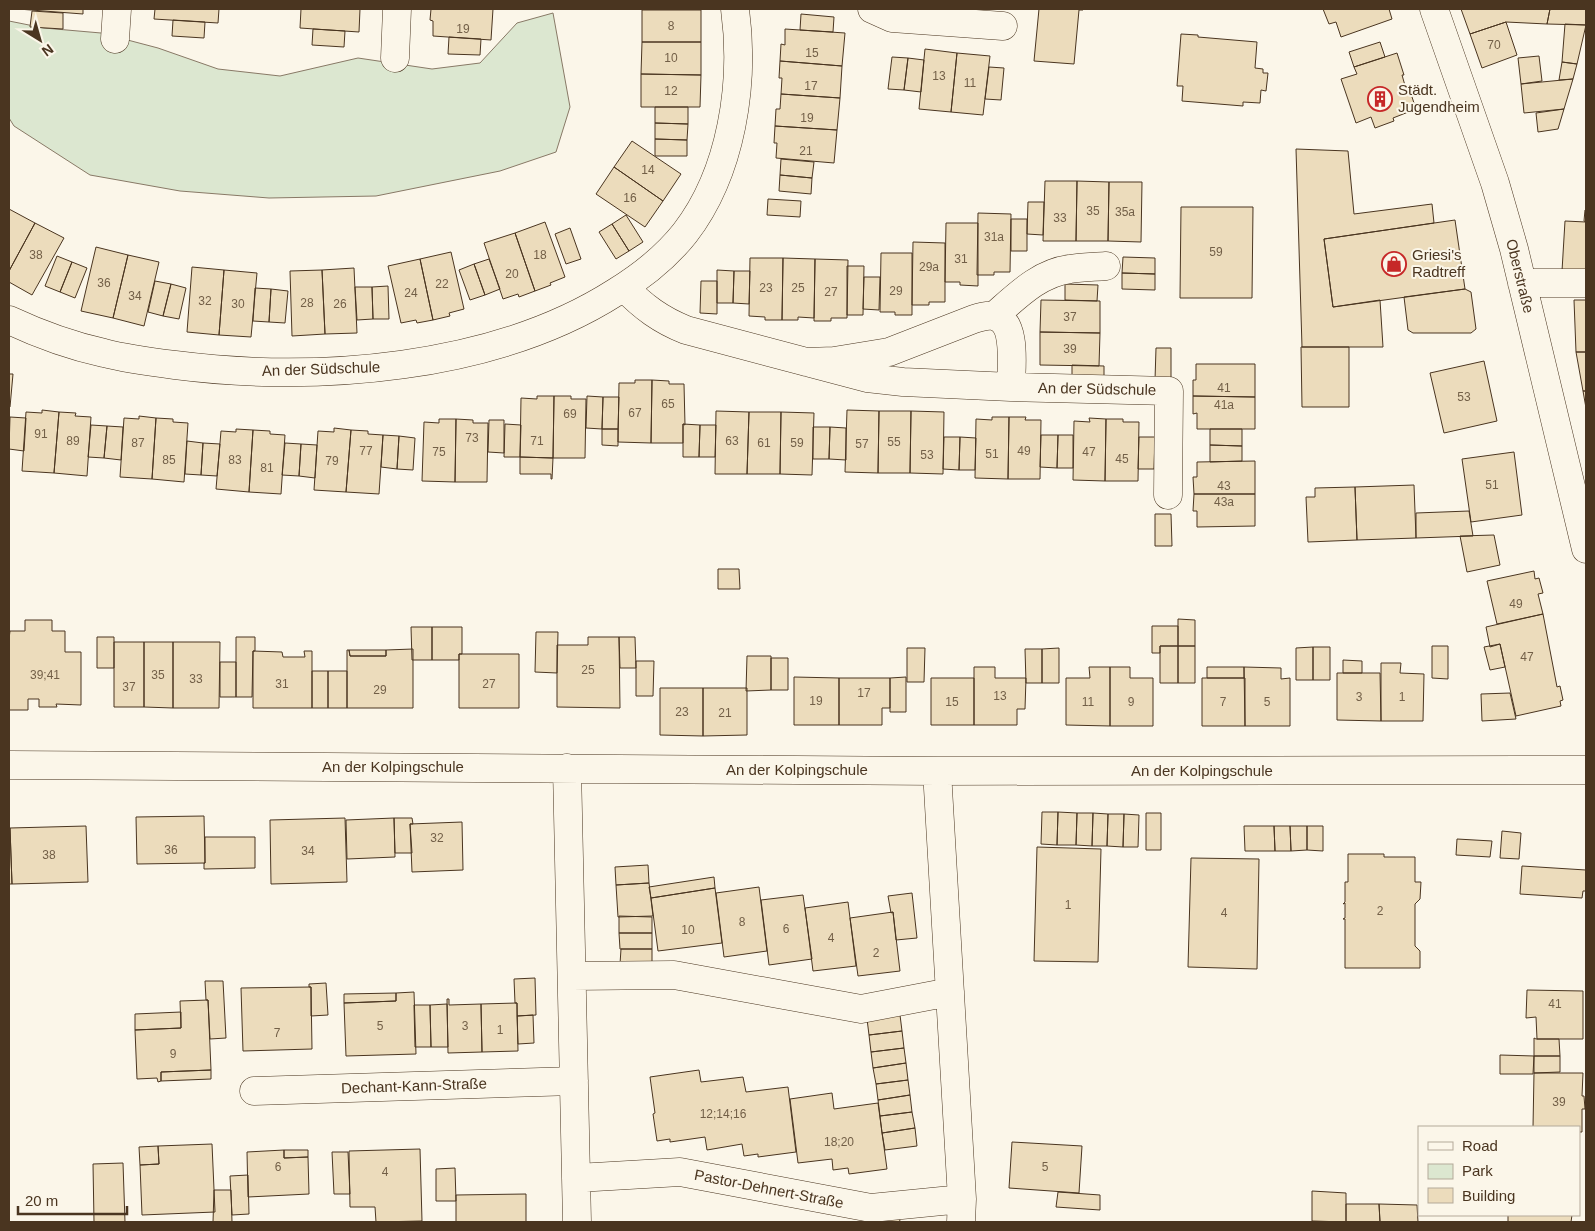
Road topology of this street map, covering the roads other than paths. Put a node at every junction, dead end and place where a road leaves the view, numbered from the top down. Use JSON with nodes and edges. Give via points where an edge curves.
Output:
{"nodes":[{"id":1,"x":117,"y":9,"type":"edge"},
{"id":2,"x":397,"y":9,"type":"edge"},
{"id":3,"x":872,"y":9,"type":"edge"},
{"id":4,"x":1434,"y":9,"type":"edge"},
{"id":5,"x":739,"y":10,"type":"edge"},
{"id":6,"x":1003,"y":26,"type":"dead end"},
{"id":7,"x":115,"y":39,"type":"dead end"},
{"id":8,"x":395,"y":58,"type":"dead end"},
{"id":9,"x":1106,"y":266,"type":"dead end"},
{"id":10,"x":1522,"y":283,"type":"junction"},
{"id":11,"x":1586,"y":283,"type":"edge"},
{"id":12,"x":624,"y":287,"type":"junction"},
{"id":13,"x":994,"y":316,"type":"junction"},
{"id":14,"x":9,"y":320,"type":"edge"},
{"id":15,"x":806,"y":362,"type":"junction"},
{"id":16,"x":1011,"y":387,"type":"junction"},
{"id":17,"x":1168,"y":495,"type":"dead end"},
{"id":18,"x":1586,"y":549,"type":"edge"},
{"id":19,"x":9,"y":765,"type":"edge"},
{"id":20,"x":567,"y":768,"type":"junction"},
{"id":21,"x":1586,"y":770,"type":"edge"},
{"id":22,"x":938,"y":771,"type":"junction"},
{"id":23,"x":572,"y":976,"type":"junction"},
{"id":24,"x":950,"y":992,"type":"junction"},
{"id":25,"x":574,"y":1081,"type":"junction"},
{"id":26,"x":254,"y":1091,"type":"dead end"},
{"id":27,"x":576,"y":1178,"type":"junction"},
{"id":28,"x":961,"y":1210,"type":"edge"},
{"id":29,"x":577,"y":1222,"type":"edge"}],
"edges":[{"from":1,"to":7,"type":"street"},
{"from":2,"to":8,"type":"street"},
{"from":3,"to":6,"type":"street","via":[[892,18]]},
{"from":4,"to":10,"type":"street","name":"Oberstraße","via":[[1495,183]]},
{"from":5,"to":12,"type":"street","name":"An der Südschule","via":[[733,111],[716,179],[685,233],[659,261]]},
{"from":9,"to":13,"type":"street","via":[[1070,269],[1048,276],[1027,287]]},
{"from":10,"to":11,"type":"street"},
{"from":10,"to":18,"type":"street","name":"Oberstraße"},
{"from":12,"to":14,"type":"street","name":"An der Südschule","via":[[561,321],[496,344],[412,363],[323,371],[233,370],[129,358],[75,345]]},
{"from":12,"to":15,"type":"street","name":"An der Südschule","via":[[648,310],[676,326]]},
{"from":13,"to":15,"type":"street","name":"An der Südschule","via":[[974,319],[889,352]]},
{"from":13,"to":16,"type":"street","via":[[1003,322],[1010,334]]},
{"from":15,"to":16,"type":"street","name":"An der Südschule","via":[[878,380]]},
{"from":16,"to":17,"type":"street","name":"An der Südschule","via":[[1168,391]]},
{"from":19,"to":20,"type":"street","name":"An der Kolpingschule"},
{"from":20,"to":22,"type":"street","name":"An der Kolpingschule"},
{"from":20,"to":23,"type":"street"},
{"from":21,"to":22,"type":"street","name":"An der Kolpingschule"},
{"from":22,"to":24,"type":"street","name":"Pastor-Dehnert-Straße"},
{"from":23,"to":24,"type":"street","via":[[674,975],[861,1009]]},
{"from":23,"to":25,"type":"street"},
{"from":24,"to":28,"type":"street","name":"Pastor-Dehnert-Straße"},
{"from":25,"to":26,"type":"street","name":"Dechant-Kann-Straße"},
{"from":25,"to":27,"type":"street"},
{"from":27,"to":28,"type":"street","name":"Pastor-Dehnert-Straße","via":[[680,1172],[871,1208]]},
{"from":27,"to":29,"type":"street"}]}
